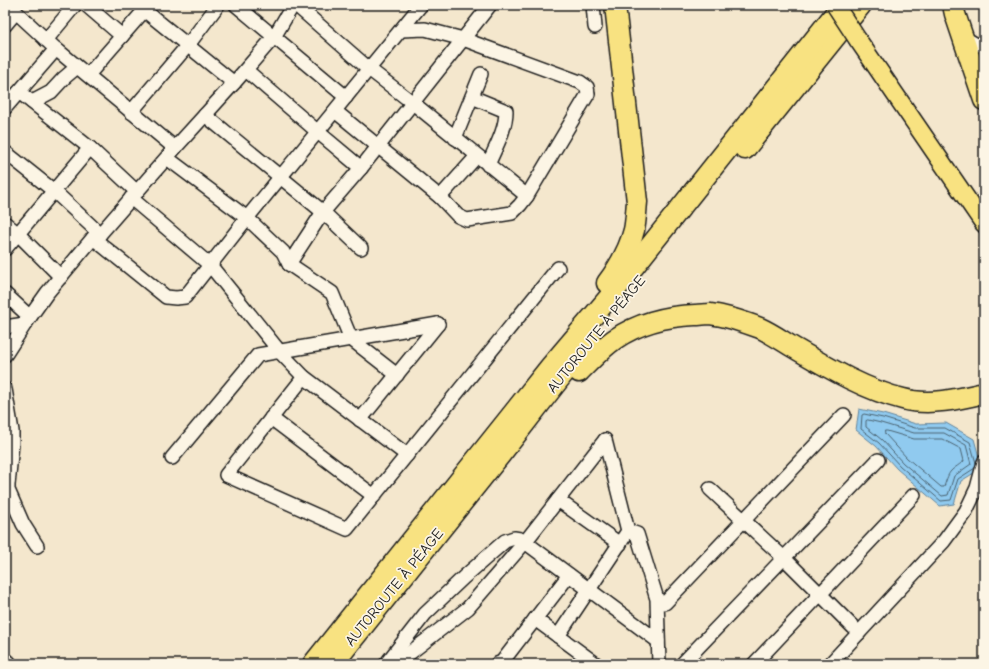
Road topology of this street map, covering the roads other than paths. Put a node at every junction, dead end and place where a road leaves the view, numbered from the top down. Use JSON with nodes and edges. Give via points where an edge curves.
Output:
{"nodes":[{"id":1,"x":75,"y":5,"type":"edge"},
{"id":2,"x":86,"y":5,"type":"edge"},
{"id":3,"x":218,"y":5,"type":"edge"},
{"id":4,"x":236,"y":5,"type":"edge"},
{"id":5,"x":293,"y":5,"type":"edge"},
{"id":6,"x":296,"y":5,"type":"edge"},
{"id":7,"x":421,"y":5,"type":"edge"},
{"id":8,"x":490,"y":5,"type":"edge"},
{"id":9,"x":593,"y":5,"type":"edge"},
{"id":10,"x":615,"y":5,"type":"edge"},
{"id":11,"x":835,"y":5,"type":"edge"},
{"id":12,"x":842,"y":5,"type":"edge"},
{"id":13,"x":861,"y":5,"type":"edge"},
{"id":14,"x":953,"y":5,"type":"edge"},
{"id":15,"x":146,"y":7,"type":"edge"},
{"id":16,"x":11,"y":9,"type":"edge"},
{"id":17,"x":5,"y":25,"type":"edge"},
{"id":18,"x":595,"y":27,"type":"dead end"},
{"id":19,"x":401,"y":30,"type":"junction"},
{"id":20,"x":122,"y":36,"type":"junction"},
{"id":21,"x":274,"y":37,"type":"junction"},
{"id":22,"x":963,"y":37,"type":"junction"},
{"id":23,"x":463,"y":39,"type":"junction"},
{"id":24,"x":46,"y":40,"type":"junction"},
{"id":25,"x":188,"y":45,"type":"junction"},
{"id":26,"x":984,"y":46,"type":"edge"},
{"id":27,"x":56,"y":49,"type":"junction"},
{"id":28,"x":77,"y":66,"type":"junction"},
{"id":29,"x":369,"y":69,"type":"junction"},
{"id":30,"x":246,"y":70,"type":"junction"},
{"id":31,"x":482,"y":74,"type":"dead end"},
{"id":32,"x":88,"y":76,"type":"junction"},
{"id":33,"x":234,"y":83,"type":"junction"},
{"id":34,"x":19,"y":92,"type":"junction"},
{"id":35,"x":346,"y":97,"type":"junction"},
{"id":36,"x":472,"y":97,"type":"junction"},
{"id":37,"x":984,"y":100,"type":"edge"},
{"id":38,"x":32,"y":102,"type":"junction"},
{"id":39,"x":413,"y":102,"type":"junction"},
{"id":40,"x":5,"y":108,"type":"edge"},
{"id":41,"x":335,"y":111,"type":"junction"},
{"id":42,"x":131,"y":112,"type":"junction"},
{"id":43,"x":205,"y":115,"type":"junction"},
{"id":44,"x":318,"y":132,"type":"junction"},
{"id":45,"x":455,"y":138,"type":"junction"},
{"id":46,"x":378,"y":146,"type":"junction"},
{"id":47,"x":90,"y":148,"type":"junction"},
{"id":48,"x":5,"y":152,"type":"edge"},
{"id":49,"x":171,"y":153,"type":"junction"},
{"id":50,"x":477,"y":156,"type":"junction"},
{"id":51,"x":488,"y":165,"type":"junction"},
{"id":52,"x":361,"y":168,"type":"junction"},
{"id":53,"x":281,"y":178,"type":"junction"},
{"id":54,"x":54,"y":191,"type":"junction"},
{"id":55,"x":134,"y":195,"type":"junction"},
{"id":56,"x":527,"y":196,"type":"junction"},
{"id":57,"x":440,"y":197,"type":"junction"},
{"id":58,"x":323,"y":212,"type":"junction"},
{"id":59,"x":247,"y":218,"type":"junction"},
{"id":60,"x":5,"y":223,"type":"edge"},
{"id":61,"x":984,"y":224,"type":"edge"},
{"id":62,"x":18,"y":234,"type":"junction"},
{"id":63,"x":96,"y":236,"type":"junction"},
{"id":64,"x":5,"y":248,"type":"edge"},
{"id":65,"x":361,"y":248,"type":"dead end"},
{"id":66,"x":289,"y":264,"type":"junction"},
{"id":67,"x":210,"y":265,"type":"junction"},
{"id":68,"x":558,"y":268,"type":"dead end"},
{"id":69,"x":61,"y":277,"type":"junction"},
{"id":70,"x":5,"y":294,"type":"edge"},
{"id":71,"x":27,"y":320,"type":"junction"},
{"id":72,"x":5,"y":327,"type":"edge"},
{"id":73,"x":351,"y":339,"type":"junction"},
{"id":74,"x":280,"y":352,"type":"junction"},
{"id":75,"x":5,"y":355,"type":"edge"},
{"id":76,"x":550,"y":367,"type":"junction"},
{"id":77,"x":397,"y":375,"type":"junction"},
{"id":78,"x":304,"y":377,"type":"junction"},
{"id":79,"x":5,"y":389,"type":"edge"},
{"id":80,"x":984,"y":393,"type":"edge"},
{"id":81,"x":844,"y":415,"type":"dead end"},
{"id":82,"x":271,"y":418,"type":"junction"},
{"id":83,"x":360,"y":420,"type":"junction"},
{"id":84,"x":501,"y":454,"type":"junction"},
{"id":85,"x":407,"y":455,"type":"junction"},
{"id":86,"x":172,"y":458,"type":"dead end"},
{"id":87,"x":878,"y":460,"type":"dead end"},
{"id":88,"x":984,"y":462,"type":"edge"},
{"id":89,"x":710,"y":489,"type":"dead end"},
{"id":90,"x":7,"y":490,"type":"edge"},
{"id":91,"x":914,"y":495,"type":"dead end"},
{"id":92,"x":374,"y":496,"type":"junction"},
{"id":93,"x":558,"y":500,"type":"junction"},
{"id":94,"x":744,"y":521,"type":"junction"},
{"id":95,"x":628,"y":532,"type":"junction"},
{"id":96,"x":525,"y":542,"type":"junction"},
{"id":97,"x":620,"y":544,"type":"junction"},
{"id":98,"x":37,"y":546,"type":"dead end"},
{"id":99,"x":784,"y":558,"type":"junction"},
{"id":100,"x":569,"y":575,"type":"junction"},
{"id":101,"x":589,"y":590,"type":"junction"},
{"id":102,"x":820,"y":594,"type":"junction"},
{"id":103,"x":665,"y":603,"type":"dead end"},
{"id":104,"x":535,"y":619,"type":"junction"},
{"id":105,"x":859,"y":633,"type":"junction"},
{"id":106,"x":558,"y":636,"type":"junction"},
{"id":107,"x":658,"y":641,"type":"junction"},
{"id":108,"x":501,"y":663,"type":"edge"},
{"id":109,"x":313,"y":664,"type":"edge"},
{"id":110,"x":333,"y":664,"type":"edge"},
{"id":111,"x":387,"y":664,"type":"edge"},
{"id":112,"x":596,"y":664,"type":"edge"},
{"id":113,"x":659,"y":664,"type":"edge"},
{"id":114,"x":682,"y":664,"type":"edge"},
{"id":115,"x":754,"y":664,"type":"edge"},
{"id":116,"x":830,"y":664,"type":"edge"}],
"edges":[{"from":1,"to":24,"type":"street"},
{"from":2,"to":20,"type":"street"},
{"from":3,"to":25,"type":"street"},
{"from":4,"to":21,"type":"street"},
{"from":5,"to":21,"type":"street"},
{"from":6,"to":29,"type":"street"},
{"from":7,"to":19,"type":"street"},
{"from":8,"to":23,"type":"street"},
{"from":9,"to":18,"type":"street"},
{"from":10,"to":76,"type":"highway","via":[[637,202],[634,229],[618,268],[569,335]]},
{"from":11,"to":61,"type":"main road","bridge":true},
{"from":12,"to":76,"type":"highway","via":[[612,294]]},
{"from":13,"to":84,"type":"highway","name":"AUTOROUTE À PÉAGE"},
{"from":14,"to":22,"type":"highway"},
{"from":15,"to":20,"type":"street"},
{"from":15,"to":25,"type":"street"},
{"from":16,"to":17,"type":"street"},
{"from":16,"to":24,"type":"street"},
{"from":19,"to":23,"type":"street","via":[[426,29]]},
{"from":19,"to":29,"type":"street"},
{"from":20,"to":32,"type":"street"},
{"from":21,"to":30,"type":"street"},
{"from":21,"to":35,"type":"street"},
{"from":22,"to":26,"type":"street"},
{"from":22,"to":37,"type":"highway"},
{"from":23,"to":39,"type":"street"},
{"from":23,"to":56,"type":"street","via":[[580,82],[587,87],[588,94]]},
{"from":24,"to":27,"type":"street"},
{"from":25,"to":33,"type":"street"},
{"from":25,"to":42,"type":"street"},
{"from":27,"to":28,"type":"street"},
{"from":27,"to":34,"type":"street"},
{"from":28,"to":32,"type":"street"},
{"from":28,"to":38,"type":"street","via":[[51,92]]},
{"from":29,"to":35,"type":"street"},
{"from":29,"to":39,"type":"street"},
{"from":30,"to":33,"type":"street"},
{"from":30,"to":44,"type":"street"},
{"from":31,"to":36,"type":"street"},
{"from":32,"to":42,"type":"street"},
{"from":33,"to":43,"type":"street"},
{"from":34,"to":38,"type":"street"},
{"from":34,"to":40,"type":"street"},
{"from":35,"to":41,"type":"street"},
{"from":36,"to":45,"type":"street"},
{"from":36,"to":51,"type":"street","via":[[506,111],[502,133]]},
{"from":38,"to":47,"type":"street"},
{"from":39,"to":45,"type":"street"},
{"from":39,"to":46,"type":"street"},
{"from":41,"to":44,"type":"street"},
{"from":41,"to":46,"type":"street"},
{"from":42,"to":49,"type":"street"},
{"from":43,"to":49,"type":"street"},
{"from":43,"to":53,"type":"street"},
{"from":44,"to":52,"type":"street"},
{"from":44,"to":53,"type":"street"},
{"from":45,"to":50,"type":"street"},
{"from":46,"to":52,"type":"street"},
{"from":46,"to":57,"type":"street"},
{"from":47,"to":54,"type":"street"},
{"from":47,"to":55,"type":"street"},
{"from":48,"to":54,"type":"street"},
{"from":49,"to":55,"type":"street"},
{"from":49,"to":59,"type":"street"},
{"from":50,"to":51,"type":"street"},
{"from":50,"to":57,"type":"street"},
{"from":51,"to":56,"type":"street"},
{"from":52,"to":58,"type":"street"},
{"from":53,"to":58,"type":"street"},
{"from":53,"to":59,"type":"street"},
{"from":54,"to":62,"type":"street"},
{"from":54,"to":63,"type":"street"},
{"from":55,"to":63,"type":"street"},
{"from":55,"to":67,"type":"street"},
{"from":56,"to":57,"type":"street","via":[[512,213],[467,220],[458,216]]},
{"from":58,"to":65,"type":"street"},
{"from":58,"to":66,"type":"street"},
{"from":59,"to":66,"type":"street","via":[[283,252]]},
{"from":59,"to":67,"type":"street"},
{"from":60,"to":62,"type":"street"},
{"from":62,"to":64,"type":"street"},
{"from":62,"to":69,"type":"street"},
{"from":63,"to":67,"type":"street","via":[[166,296],[185,297]]},
{"from":63,"to":69,"type":"street"},
{"from":66,"to":73,"type":"street","via":[[332,293]]},
{"from":67,"to":74,"type":"street"},
{"from":68,"to":85,"type":"street"},
{"from":69,"to":71,"type":"street"},
{"from":70,"to":71,"type":"street"},
{"from":71,"to":72,"type":"street"},
{"from":71,"to":75,"type":"street"},
{"from":73,"to":74,"type":"street"},
{"from":73,"to":77,"type":"street"},
{"from":73,"to":77,"type":"street","via":[[438,324]]},
{"from":74,"to":78,"type":"street"},
{"from":74,"to":86,"type":"street","via":[[258,356]]},
{"from":76,"to":109,"type":"highway"},
{"from":77,"to":83,"type":"street"},
{"from":78,"to":82,"type":"street"},
{"from":78,"to":83,"type":"street"},
{"from":79,"to":90,"type":"street","via":[[12,431]]},
{"from":80,"to":84,"type":"highway","via":[[948,401],[916,402],[904,399],[870,388],[761,329],[736,319],[710,314],[681,315],[656,320],[615,339],[578,373],[519,440]]},
{"from":81,"to":94,"type":"street"},
{"from":82,"to":92,"type":"street"},
{"from":82,"to":92,"type":"street","via":[[226,475],[347,529]]},
{"from":83,"to":85,"type":"street"},
{"from":84,"to":110,"type":"highway","name":"AUTOROUTE À PÉAGE"},
{"from":85,"to":92,"type":"street"},
{"from":87,"to":99,"type":"street"},
{"from":88,"to":105,"type":"street","via":[[977,488],[966,512],[944,541]]},
{"from":89,"to":94,"type":"street"},
{"from":90,"to":98,"type":"street"},
{"from":91,"to":102,"type":"street"},
{"from":93,"to":95,"type":"street","via":[[605,440]]},
{"from":93,"to":96,"type":"street"},
{"from":93,"to":97,"type":"street"},
{"from":94,"to":99,"type":"street"},
{"from":94,"to":103,"type":"street"},
{"from":95,"to":97,"type":"street"},
{"from":95,"to":107,"type":"street","via":[[637,534],[657,599]]},
{"from":96,"to":100,"type":"street"},
{"from":96,"to":111,"type":"street","via":[[468,608],[406,656]]},
{"from":96,"to":111,"type":"street","via":[[514,538],[505,541],[425,614]]},
{"from":97,"to":101,"type":"street"},
{"from":99,"to":102,"type":"street"},
{"from":99,"to":114,"type":"street"},
{"from":100,"to":101,"type":"street"},
{"from":100,"to":104,"type":"street"},
{"from":101,"to":106,"type":"street"},
{"from":101,"to":107,"type":"street"},
{"from":102,"to":105,"type":"street"},
{"from":102,"to":115,"type":"street"},
{"from":104,"to":106,"type":"street"},
{"from":104,"to":108,"type":"street"},
{"from":105,"to":116,"type":"street"},
{"from":106,"to":112,"type":"street"},
{"from":107,"to":113,"type":"street"}]}
